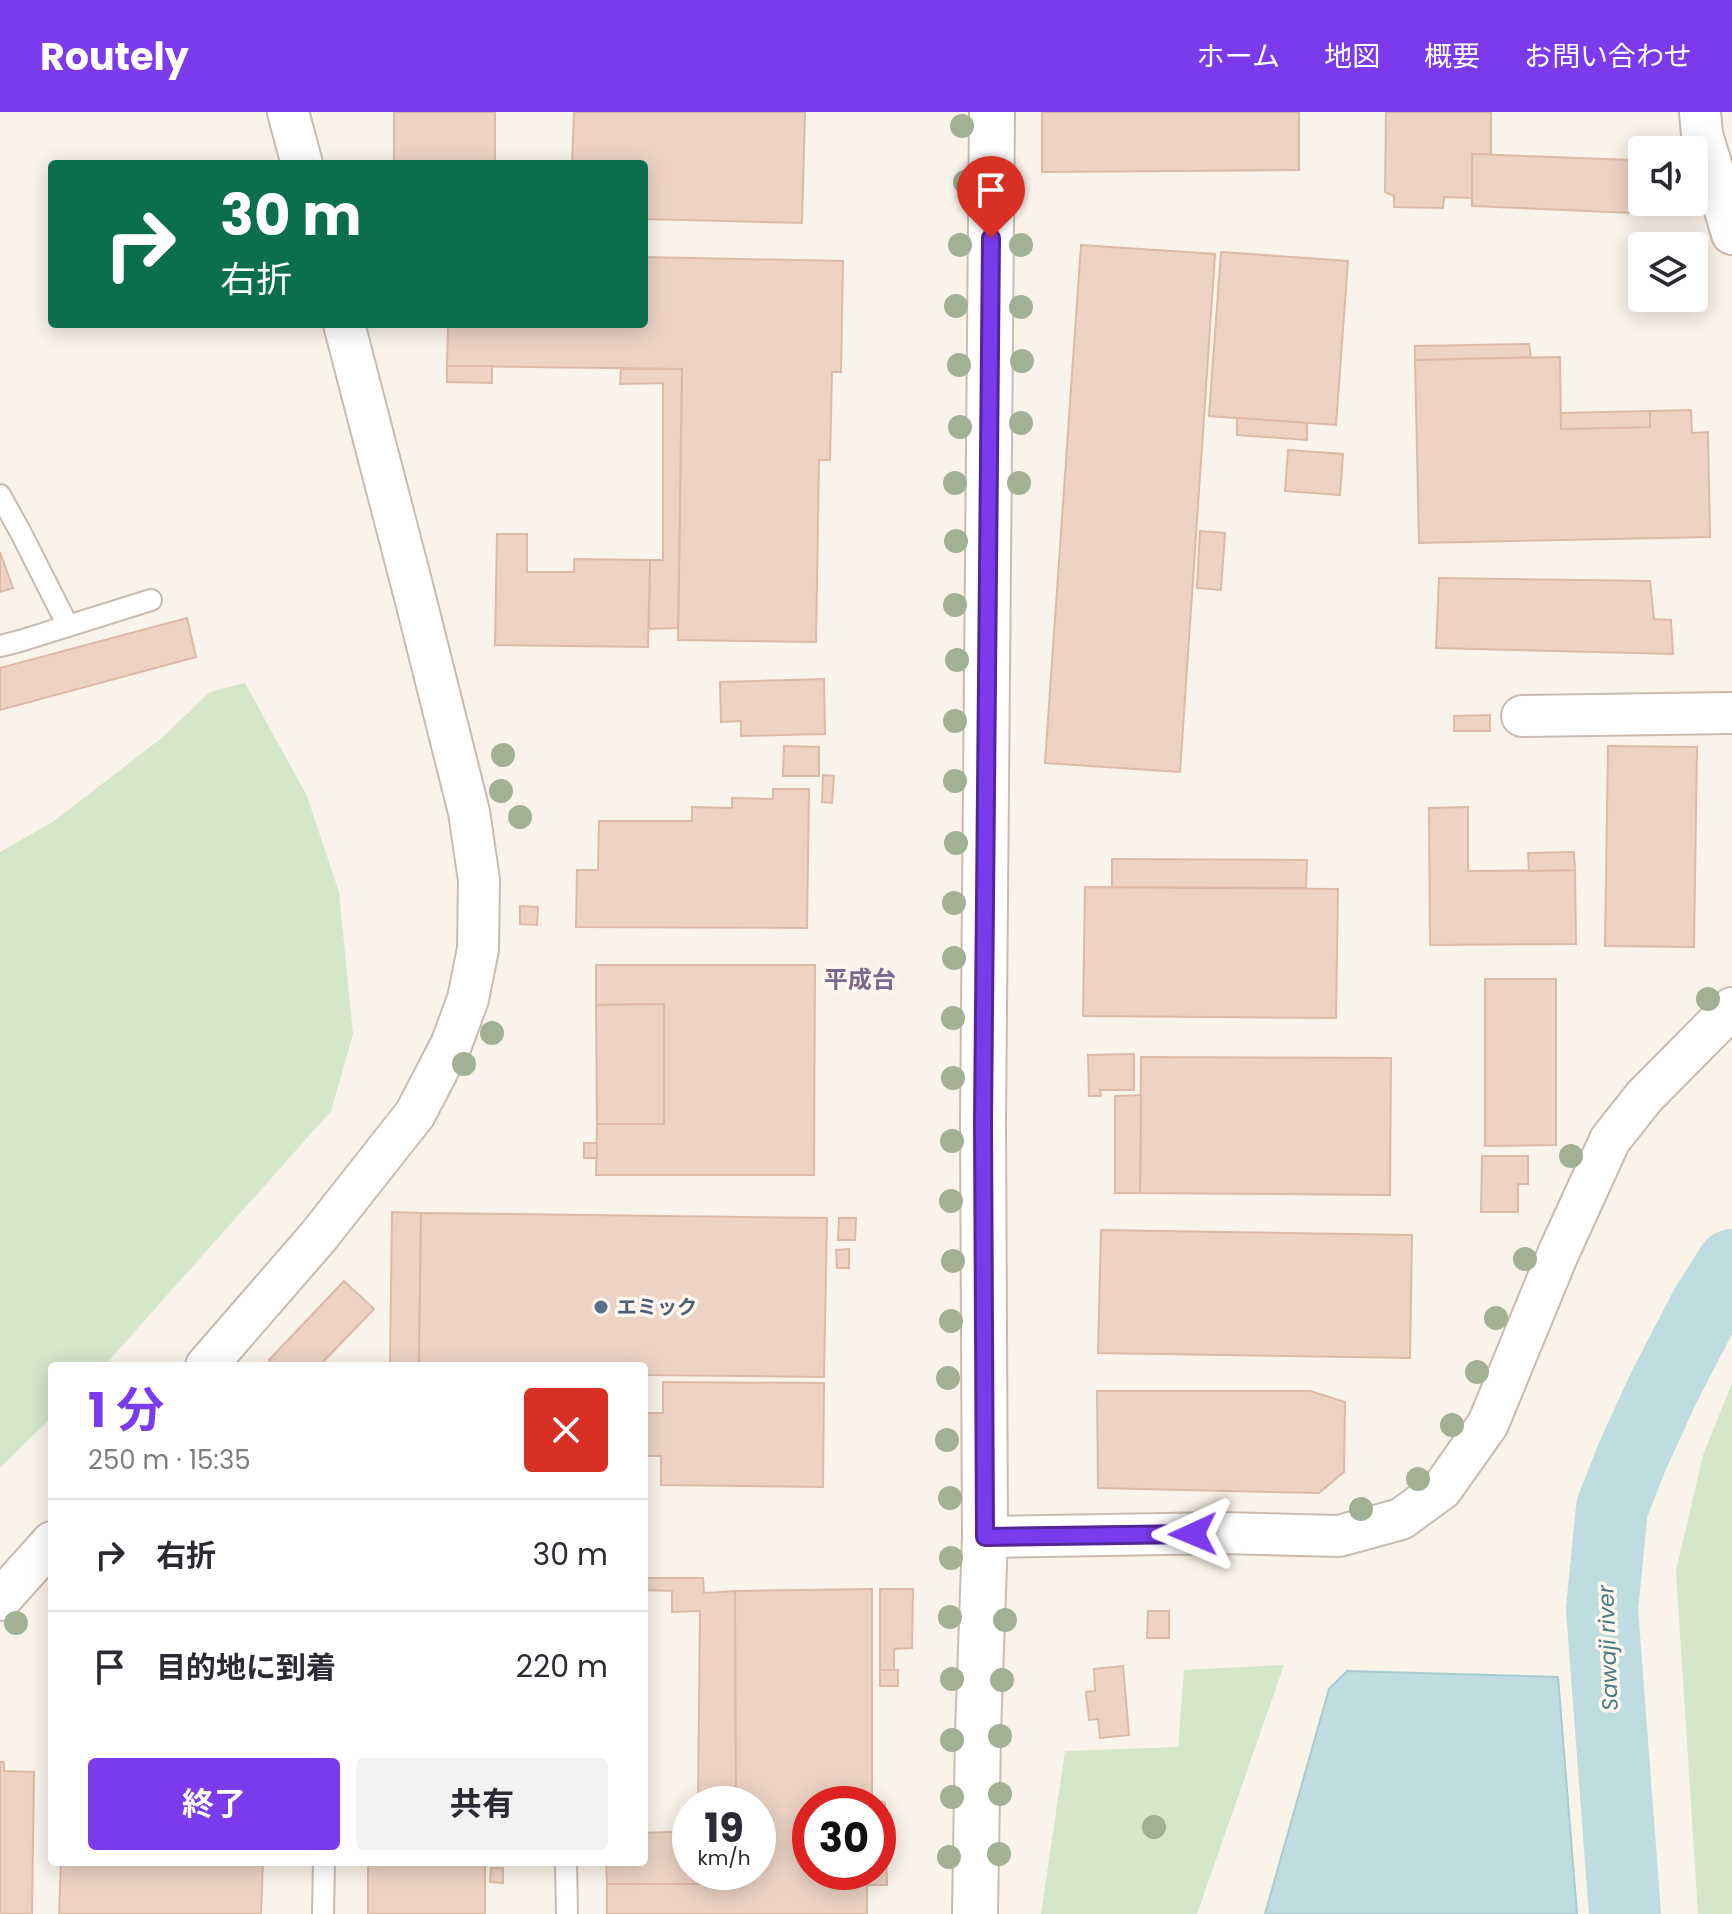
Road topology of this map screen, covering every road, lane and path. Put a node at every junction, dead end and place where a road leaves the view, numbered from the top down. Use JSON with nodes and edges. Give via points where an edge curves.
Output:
{"nodes":[{"id":1,"x":288,"y":112,"type":"edge"},
{"id":2,"x":992,"y":112,"type":"edge"},
{"id":3,"x":1700,"y":112,"type":"edge"},
{"id":4,"x":301,"y":160,"type":"edge"},
{"id":5,"x":1732,"y":234,"type":"edge"},
{"id":6,"x":345,"y":328,"type":"edge"},
{"id":7,"x":0,"y":495,"type":"edge"},
{"id":8,"x":151,"y":600,"type":"dead end"},
{"id":9,"x":68,"y":626,"type":"junction"},
{"id":10,"x":0,"y":646,"type":"edge"},
{"id":11,"x":1732,"y":713,"type":"edge"},
{"id":12,"x":1522,"y":716,"type":"dead end"},
{"id":13,"x":1732,"y":1008,"type":"edge"},
{"id":14,"x":209,"y":1362,"type":"edge"},
{"id":15,"x":985,"y":1537,"type":"junction"},
{"id":16,"x":48,"y":1546,"type":"edge"},
{"id":17,"x":0,"y":1600,"type":"edge"},
{"id":18,"x":324,"y":1866,"type":"edge"},
{"id":19,"x":566,"y":1866,"type":"edge"},
{"id":20,"x":323,"y":1914,"type":"edge"},
{"id":21,"x":567,"y":1914,"type":"edge"},
{"id":22,"x":975,"y":1914,"type":"edge"}],
"edges":[{"from":1,"to":4,"type":"street"},
{"from":2,"to":15,"type":"street","via":[[983,1106]]},
{"from":3,"to":5,"type":"street"},
{"from":6,"to":14,"type":"street","via":[[469,812],[479,880],[478,949],[451,1045],[415,1114]]},
{"from":7,"to":9,"type":"lane"},
{"from":8,"to":9,"type":"lane"},
{"from":9,"to":10,"type":"lane"},
{"from":11,"to":12,"type":"street"},
{"from":13,"to":15,"type":"street","via":[[1644,1097],[1610,1140],[1488,1424],[1442,1489],[1401,1519],[1339,1536]]},
{"from":15,"to":22,"type":"street"},
{"from":16,"to":17,"type":"street"},
{"from":18,"to":20,"type":"lane"},
{"from":19,"to":21,"type":"lane"}]}
